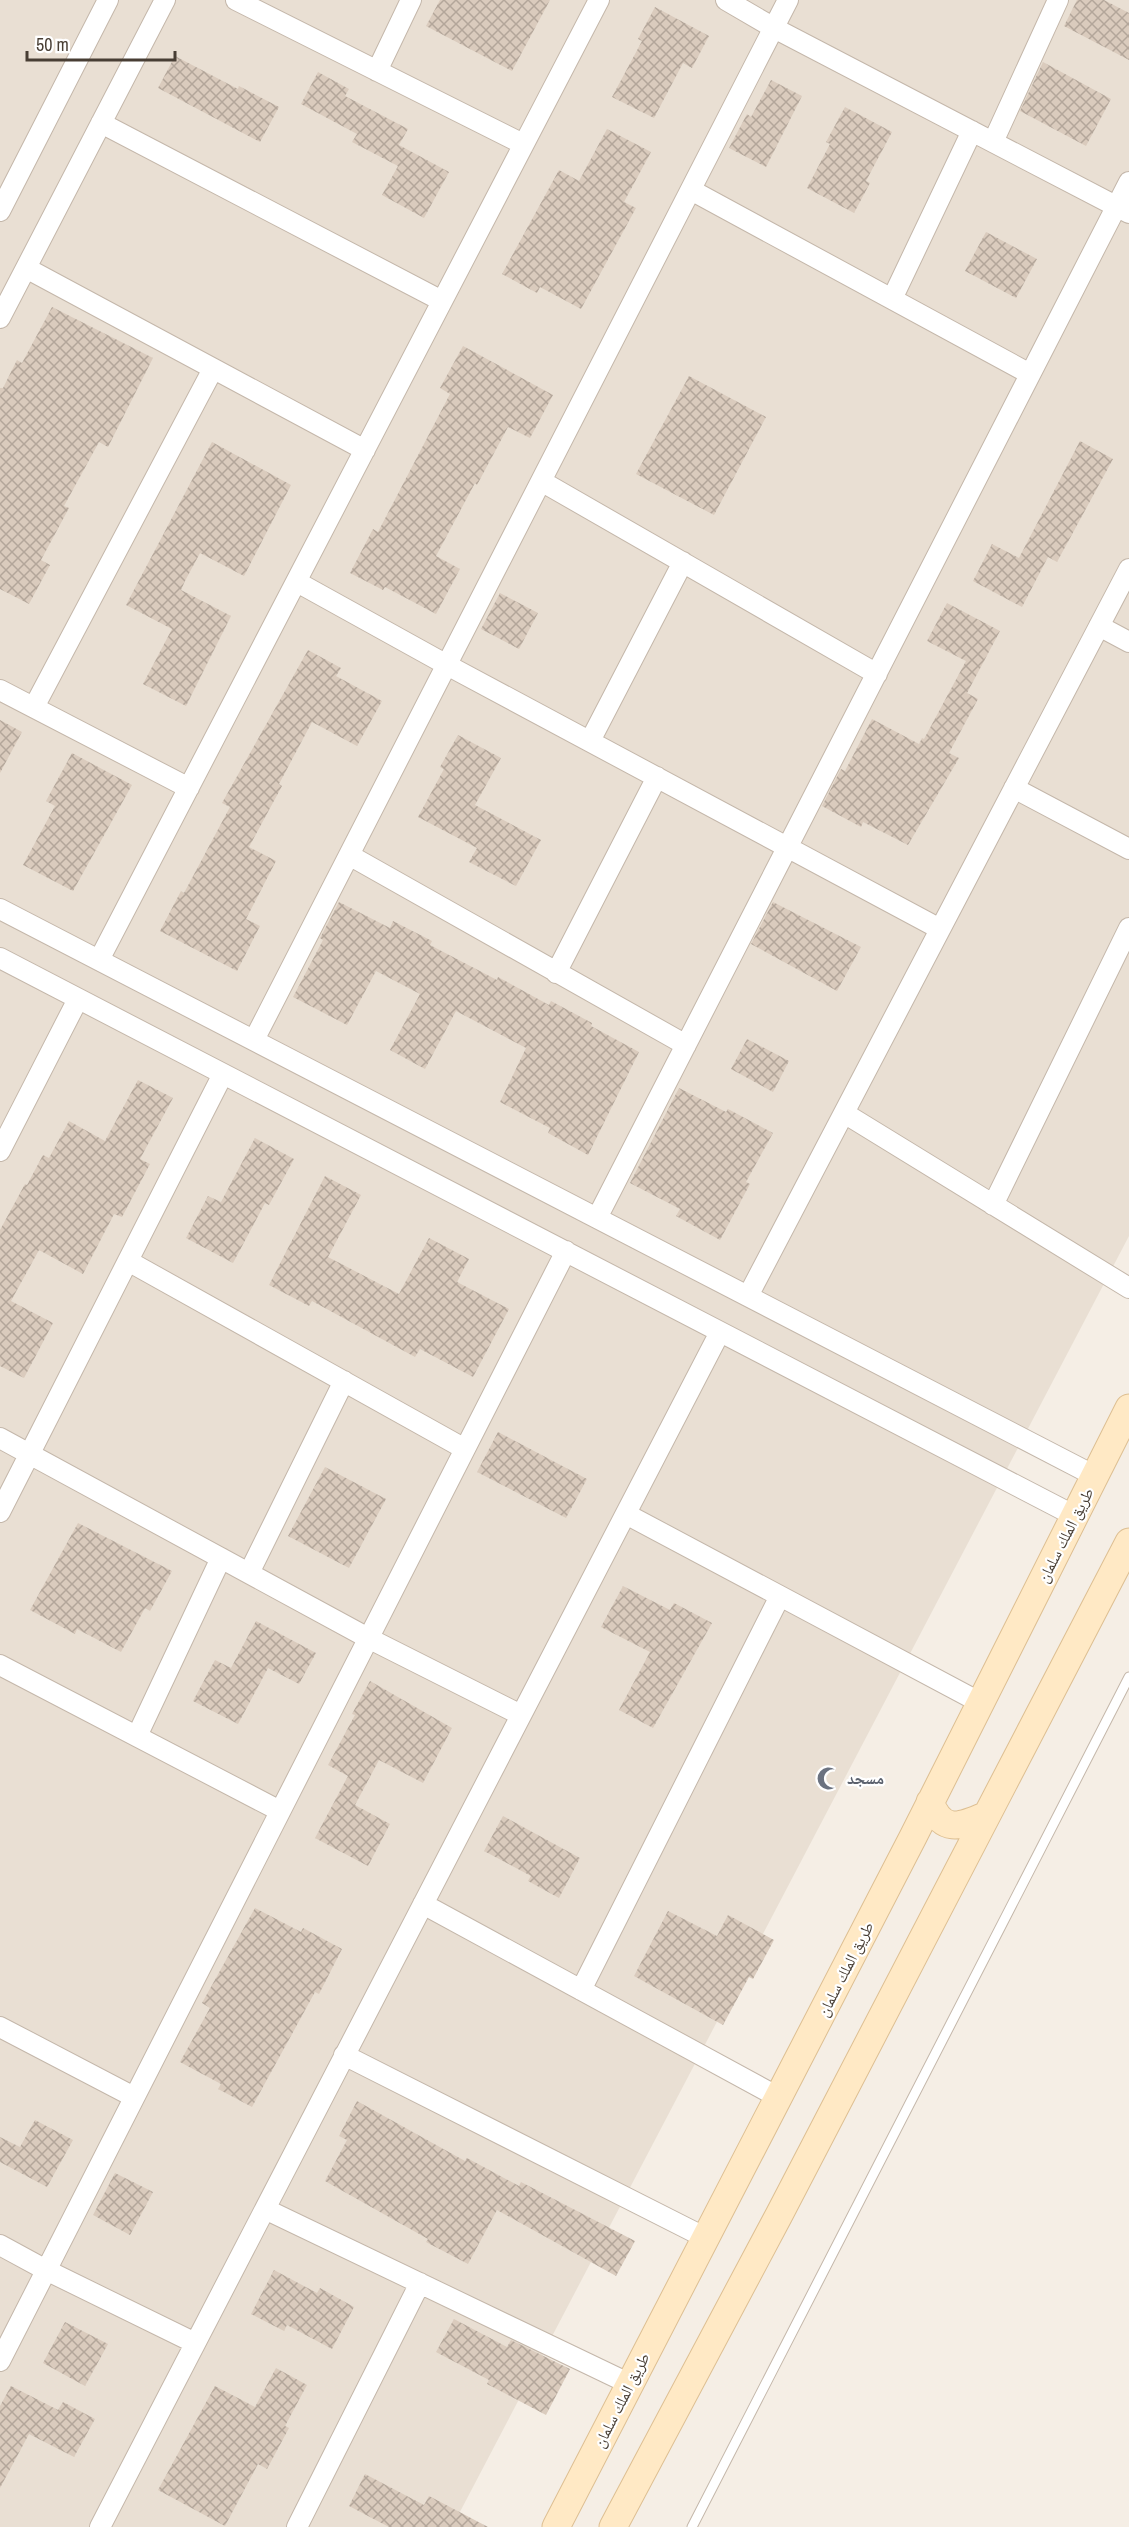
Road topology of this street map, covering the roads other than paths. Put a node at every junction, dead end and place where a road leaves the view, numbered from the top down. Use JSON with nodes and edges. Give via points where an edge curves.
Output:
{"nodes":[{"id":1,"x":108,"y":0,"type":"edge"},
{"id":2,"x":165,"y":0,"type":"edge"},
{"id":3,"x":236,"y":0,"type":"edge"},
{"id":4,"x":411,"y":0,"type":"edge"},
{"id":5,"x":599,"y":0,"type":"edge"},
{"id":6,"x":726,"y":0,"type":"edge"},
{"id":7,"x":788,"y":0,"type":"edge"},
{"id":8,"x":1058,"y":0,"type":"edge"},
{"id":9,"x":774,"y":28,"type":"junction"},
{"id":10,"x":377,"y":71,"type":"junction"},
{"id":11,"x":102,"y":123,"type":"junction"},
{"id":12,"x":972,"y":131,"type":"junction"},
{"id":13,"x":993,"y":142,"type":"junction"},
{"id":14,"x":524,"y":144,"type":"junction"},
{"id":15,"x":1129,"y":182,"type":"edge"},
{"id":16,"x":691,"y":190,"type":"junction"},
{"id":17,"x":1123,"y":209,"type":"edge"},
{"id":18,"x":0,"y":211,"type":"edge"},
{"id":19,"x":26,"y":268,"type":"junction"},
{"id":20,"x":892,"y":299,"type":"junction"},
{"id":21,"x":442,"y":301,"type":"junction"},
{"id":22,"x":0,"y":318,"type":"edge"},
{"id":23,"x":213,"y":369,"type":"junction"},
{"id":24,"x":1030,"y":375,"type":"junction"},
{"id":25,"x":365,"y":450,"type":"junction"},
{"id":26,"x":541,"y":481,"type":"junction"},
{"id":27,"x":683,"y":562,"type":"junction"},
{"id":28,"x":1129,"y":569,"type":"edge"},
{"id":29,"x":297,"y":582,"type":"junction"},
{"id":30,"x":1099,"y":626,"type":"junction"},
{"id":31,"x":1129,"y":642,"type":"edge"},
{"id":32,"x":447,"y":665,"type":"junction"},
{"id":33,"x":877,"y":674,"type":"junction"},
{"id":34,"x":0,"y":690,"type":"edge"},
{"id":35,"x":34,"y":707,"type":"junction"},
{"id":36,"x":590,"y":741,"type":"junction"},
{"id":37,"x":657,"y":777,"type":"junction"},
{"id":38,"x":189,"y":788,"type":"junction"},
{"id":39,"x":1014,"y":788,"type":"junction"},
{"id":40,"x":788,"y":847,"type":"junction"},
{"id":41,"x":1129,"y":849,"type":"edge"},
{"id":42,"x":349,"y":855,"type":"junction"},
{"id":43,"x":0,"y":909,"type":"edge"},
{"id":44,"x":1129,"y":928,"type":"edge"},
{"id":45,"x":940,"y":929,"type":"junction"},
{"id":46,"x":0,"y":958,"type":"edge"},
{"id":47,"x":99,"y":960,"type":"junction"},
{"id":48,"x":556,"y":973,"type":"junction"},
{"id":49,"x":78,"y":999,"type":"junction"},
{"id":50,"x":254,"y":1040,"type":"junction"},
{"id":51,"x":686,"y":1045,"type":"junction"},
{"id":52,"x":223,"y":1074,"type":"junction"},
{"id":53,"x":844,"y":1113,"type":"junction"},
{"id":54,"x":0,"y":1151,"type":"edge"},
{"id":55,"x":993,"y":1205,"type":"junction"},
{"id":56,"x":597,"y":1218,"type":"junction"},
{"id":57,"x":566,"y":1251,"type":"junction"},
{"id":58,"x":128,"y":1261,"type":"junction"},
{"id":59,"x":1129,"y":1288,"type":"edge"},
{"id":60,"x":748,"y":1296,"type":"junction"},
{"id":61,"x":720,"y":1332,"type":"junction"},
{"id":62,"x":344,"y":1381,"type":"junction"},
{"id":63,"x":1129,"y":1408,"type":"edge"},
{"id":64,"x":0,"y":1438,"type":"edge"},
{"id":65,"x":465,"y":1449,"type":"junction"},
{"id":66,"x":30,"y":1454,"type":"junction"},
{"id":67,"x":1095,"y":1476,"type":"junction"},
{"id":68,"x":0,"y":1512,"type":"edge"},
{"id":69,"x":626,"y":1514,"type":"junction"},
{"id":70,"x":1075,"y":1515,"type":"junction"},
{"id":71,"x":1129,"y":1542,"type":"edge"},
{"id":72,"x":221,"y":1558,"type":"junction"},
{"id":73,"x":249,"y":1573,"type":"junction"},
{"id":74,"x":780,"y":1596,"type":"junction"},
{"id":75,"x":368,"y":1638,"type":"junction"},
{"id":76,"x":0,"y":1665,"type":"edge"},
{"id":77,"x":1129,"y":1677,"type":"edge"},
{"id":78,"x":981,"y":1703,"type":"junction"},
{"id":79,"x":521,"y":1715,"type":"junction"},
{"id":80,"x":136,"y":1736,"type":"junction"},
{"id":81,"x":930,"y":1802,"type":"junction"},
{"id":82,"x":280,"y":1811,"type":"junction"},
{"id":83,"x":987,"y":1815,"type":"junction"},
{"id":84,"x":423,"y":1904,"type":"junction"},
{"id":85,"x":581,"y":1990,"type":"junction"},
{"id":86,"x":0,"y":2027,"type":"edge"},
{"id":87,"x":344,"y":2055,"type":"junction"},
{"id":88,"x":134,"y":2097,"type":"junction"},
{"id":89,"x":778,"y":2097,"type":"junction"},
{"id":90,"x":265,"y":2208,"type":"junction"},
{"id":91,"x":705,"y":2238,"type":"junction"},
{"id":92,"x":0,"y":2245,"type":"edge"},
{"id":93,"x":46,"y":2271,"type":"junction"},
{"id":94,"x":420,"y":2283,"type":"junction"},
{"id":95,"x":195,"y":2343,"type":"junction"},
{"id":96,"x":0,"y":2361,"type":"edge"},
{"id":97,"x":630,"y":2384,"type":"junction"},
{"id":98,"x":100,"y":2527,"type":"edge"},
{"id":99,"x":297,"y":2527,"type":"edge"},
{"id":100,"x":556,"y":2527,"type":"edge"},
{"id":101,"x":613,"y":2527,"type":"edge"},
{"id":102,"x":692,"y":2527,"type":"edge"}],
"edges":[{"from":1,"to":18,"type":"street"},
{"from":2,"to":11,"type":"street"},
{"from":3,"to":10,"type":"street"},
{"from":4,"to":10,"type":"street"},
{"from":5,"to":14,"type":"street"},
{"from":6,"to":9,"type":"street"},
{"from":7,"to":9,"type":"street"},
{"from":8,"to":13,"type":"street"},
{"from":9,"to":12,"type":"street"},
{"from":9,"to":16,"type":"street"},
{"from":10,"to":14,"type":"street"},
{"from":11,"to":19,"type":"street"},
{"from":11,"to":21,"type":"street"},
{"from":12,"to":13,"type":"street"},
{"from":12,"to":20,"type":"street"},
{"from":13,"to":17,"type":"street"},
{"from":14,"to":21,"type":"street"},
{"from":15,"to":17,"type":"street"},
{"from":16,"to":20,"type":"street"},
{"from":16,"to":26,"type":"street"},
{"from":17,"to":24,"type":"street"},
{"from":19,"to":22,"type":"street"},
{"from":19,"to":23,"type":"street"},
{"from":20,"to":24,"type":"street"},
{"from":21,"to":25,"type":"street"},
{"from":23,"to":25,"type":"street"},
{"from":23,"to":35,"type":"street"},
{"from":24,"to":33,"type":"street"},
{"from":25,"to":29,"type":"street"},
{"from":26,"to":27,"type":"street"},
{"from":26,"to":32,"type":"street"},
{"from":27,"to":33,"type":"street"},
{"from":27,"to":36,"type":"street"},
{"from":28,"to":30,"type":"street"},
{"from":29,"to":32,"type":"street"},
{"from":29,"to":38,"type":"street"},
{"from":30,"to":31,"type":"street"},
{"from":30,"to":39,"type":"street"},
{"from":32,"to":36,"type":"street"},
{"from":32,"to":42,"type":"street"},
{"from":33,"to":40,"type":"street"},
{"from":34,"to":35,"type":"street"},
{"from":35,"to":38,"type":"street"},
{"from":36,"to":37,"type":"street"},
{"from":37,"to":40,"type":"street"},
{"from":37,"to":48,"type":"street"},
{"from":38,"to":47,"type":"street"},
{"from":39,"to":41,"type":"street"},
{"from":39,"to":45,"type":"street"},
{"from":40,"to":45,"type":"street"},
{"from":40,"to":51,"type":"street"},
{"from":42,"to":48,"type":"street"},
{"from":42,"to":50,"type":"street"},
{"from":43,"to":47,"type":"street"},
{"from":44,"to":55,"type":"street"},
{"from":45,"to":53,"type":"street"},
{"from":46,"to":49,"type":"street"},
{"from":47,"to":50,"type":"street"},
{"from":48,"to":51,"type":"street"},
{"from":49,"to":52,"type":"street"},
{"from":49,"to":54,"type":"street"},
{"from":50,"to":56,"type":"street"},
{"from":51,"to":56,"type":"street"},
{"from":52,"to":57,"type":"street"},
{"from":52,"to":58,"type":"street"},
{"from":53,"to":55,"type":"street"},
{"from":53,"to":60,"type":"street"},
{"from":55,"to":59,"type":"street"},
{"from":56,"to":60,"type":"street"},
{"from":57,"to":61,"type":"street"},
{"from":57,"to":65,"type":"street"},
{"from":58,"to":62,"type":"street"},
{"from":58,"to":66,"type":"street"},
{"from":60,"to":67,"type":"street"},
{"from":61,"to":69,"type":"street"},
{"from":61,"to":70,"type":"street"},
{"from":62,"to":65,"type":"street"},
{"from":62,"to":73,"type":"street"},
{"from":63,"to":67,"type":"main road","name":"طريق الملك سلمان"},
{"from":64,"to":66,"type":"street"},
{"from":65,"to":75,"type":"street"},
{"from":66,"to":68,"type":"street"},
{"from":66,"to":72,"type":"street"},
{"from":67,"to":70,"type":"main road","name":"طريق الملك سلمان"},
{"from":69,"to":74,"type":"street"},
{"from":69,"to":79,"type":"street"},
{"from":70,"to":78,"type":"main road","name":"طريق الملك سلمان"},
{"from":71,"to":83,"type":"main road"},
{"from":72,"to":73,"type":"street"},
{"from":72,"to":80,"type":"street"},
{"from":73,"to":75,"type":"street"},
{"from":74,"to":78,"type":"street"},
{"from":74,"to":85,"type":"street"},
{"from":75,"to":79,"type":"street"},
{"from":75,"to":82,"type":"street"},
{"from":76,"to":80,"type":"street"},
{"from":77,"to":102,"type":"lane"},
{"from":78,"to":81,"type":"main road","name":"طريق الملك سلمان"},
{"from":79,"to":84,"type":"street"},
{"from":80,"to":82,"type":"street"},
{"from":81,"to":83,"type":"main road","via":[[935,1816],[952,1825]]},
{"from":81,"to":89,"type":"main road","name":"طريق الملك سلمان"},
{"from":82,"to":88,"type":"street"},
{"from":83,"to":101,"type":"main road"},
{"from":84,"to":85,"type":"street"},
{"from":84,"to":87,"type":"street"},
{"from":85,"to":89,"type":"street"},
{"from":86,"to":88,"type":"street"},
{"from":87,"to":90,"type":"street"},
{"from":87,"to":91,"type":"street"},
{"from":88,"to":93,"type":"street"},
{"from":89,"to":91,"type":"main road","name":"طريق الملك سلمان"},
{"from":90,"to":94,"type":"street"},
{"from":90,"to":95,"type":"street"},
{"from":91,"to":97,"type":"main road","name":"طريق الملك سلمان"},
{"from":92,"to":93,"type":"street"},
{"from":93,"to":95,"type":"street"},
{"from":93,"to":96,"type":"street"},
{"from":94,"to":97,"type":"street"},
{"from":94,"to":99,"type":"street"},
{"from":95,"to":98,"type":"street"},
{"from":97,"to":100,"type":"main road","name":"طريق الملك سلمان"}]}
